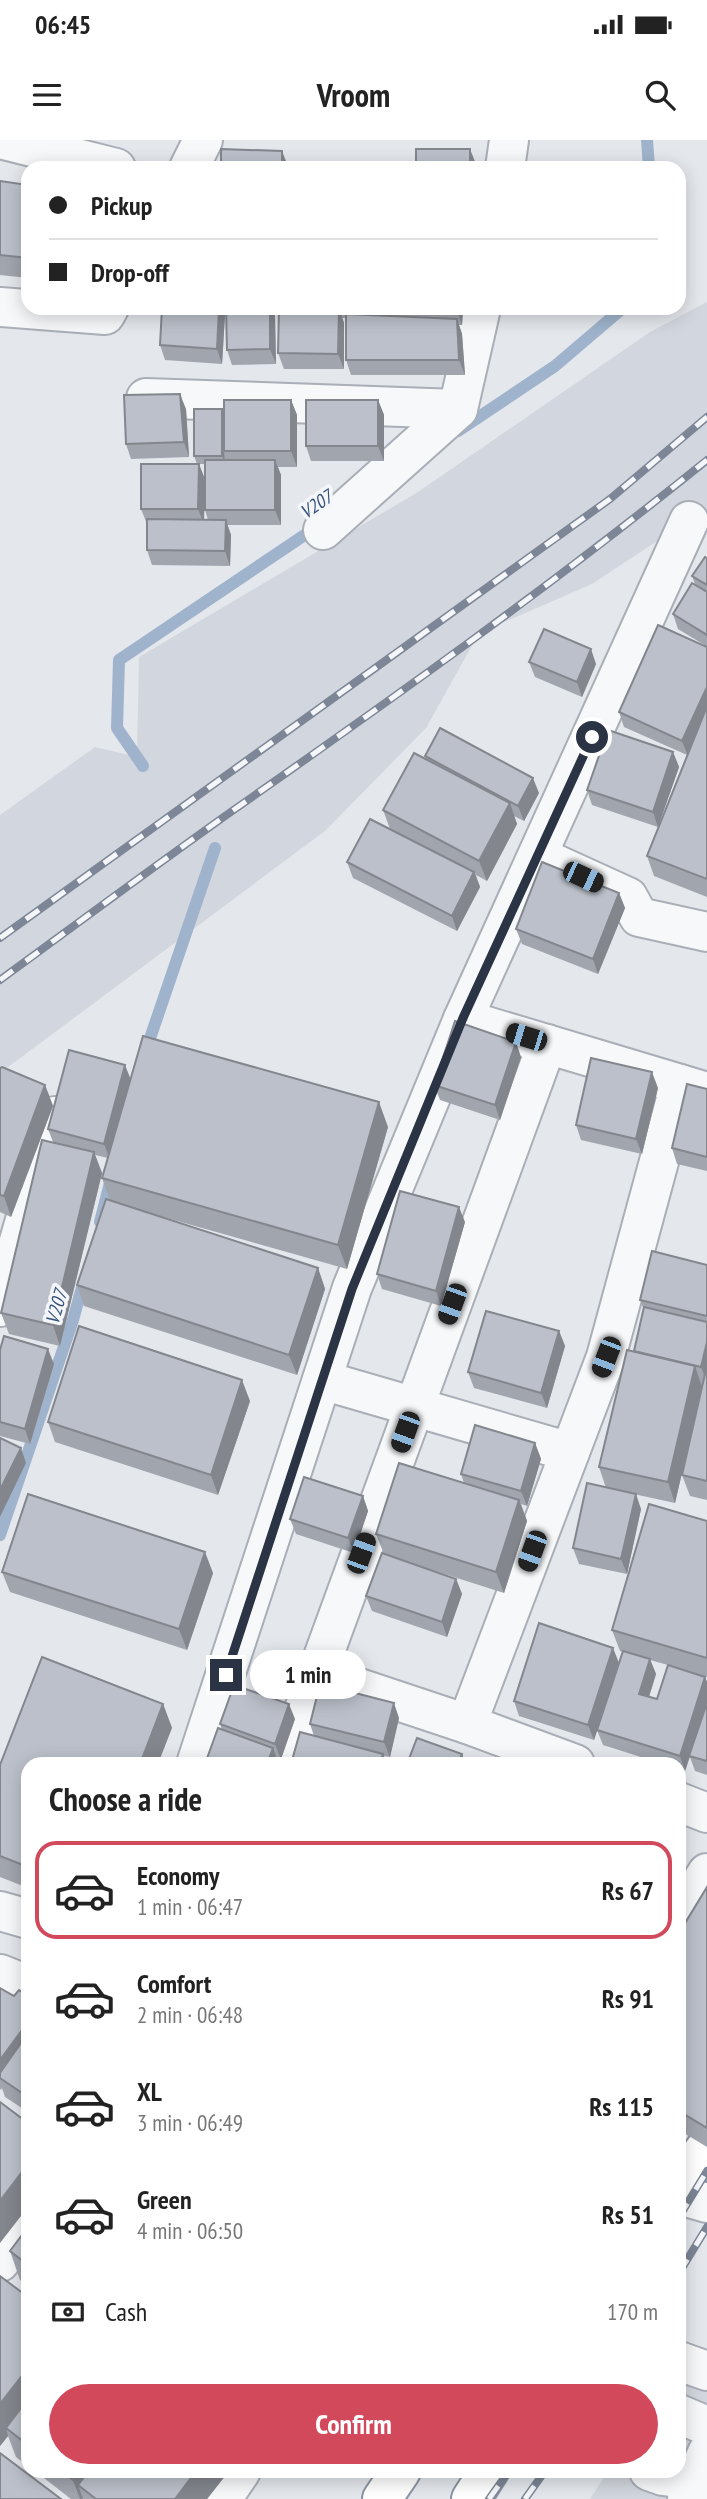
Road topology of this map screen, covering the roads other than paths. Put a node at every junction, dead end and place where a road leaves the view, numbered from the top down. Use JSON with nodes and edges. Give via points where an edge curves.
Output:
{"nodes":[{"id":1,"x":4,"y":140,"type":"edge"},
{"id":2,"x":203,"y":140,"type":"edge"},
{"id":3,"x":509,"y":140,"type":"edge"},
{"id":4,"x":88,"y":161,"type":"edge"},
{"id":5,"x":192,"y":161,"type":"edge"},
{"id":6,"x":506,"y":161,"type":"edge"},
{"id":7,"x":0,"y":307,"type":"edge"},
{"id":8,"x":21,"y":309,"type":"edge"},
{"id":9,"x":479,"y":315,"type":"edge"},
{"id":10,"x":146,"y":398,"type":"edge"},
{"id":11,"x":458,"y":409,"type":"junction"},
{"id":12,"x":689,"y":521,"type":"dead end"},
{"id":13,"x":323,"y":530,"type":"dead end"},
{"id":14,"x":538,"y":856,"type":"junction"},
{"id":15,"x":707,"y":932,"type":"edge"},
{"id":16,"x":463,"y":1018,"type":"junction"},
{"id":17,"x":547,"y":1044,"type":"junction"},
{"id":18,"x":694,"y":1088,"type":"edge"},
{"id":19,"x":55,"y":1116,"type":"edge"},
{"id":20,"x":0,"y":1307,"type":"edge"},
{"id":21,"x":322,"y":1380,"type":"junction"},
{"id":22,"x":414,"y":1408,"type":"junction"},
{"id":23,"x":570,"y":1452,"type":"junction"},
{"id":24,"x":317,"y":1674,"type":"junction"},
{"id":25,"x":467,"y":1724,"type":"junction"},
{"id":26,"x":198,"y":1757,"type":"edge"},
{"id":27,"x":287,"y":1757,"type":"edge"},
{"id":28,"x":556,"y":1757,"type":"edge"},
{"id":29,"x":686,"y":1805,"type":"edge"},
{"id":30,"x":707,"y":1813,"type":"edge"},
{"id":31,"x":707,"y":1872,"type":"edge"},
{"id":32,"x":686,"y":1907,"type":"edge"},
{"id":33,"x":0,"y":1911,"type":"edge"},
{"id":34,"x":21,"y":1917,"type":"edge"},
{"id":35,"x":0,"y":1974,"type":"edge"},
{"id":36,"x":21,"y":1982,"type":"edge"},
{"id":37,"x":707,"y":2146,"type":"edge"},
{"id":38,"x":686,"y":2175,"type":"edge"},
{"id":39,"x":686,"y":2197,"type":"edge"},
{"id":40,"x":707,"y":2203,"type":"edge"},
{"id":41,"x":21,"y":2240,"type":"edge"},
{"id":42,"x":3,"y":2280,"type":"edge"},
{"id":43,"x":686,"y":2364,"type":"edge"},
{"id":44,"x":707,"y":2371,"type":"edge"},
{"id":45,"x":686,"y":2417,"type":"edge"},
{"id":46,"x":707,"y":2426,"type":"edge"},
{"id":47,"x":236,"y":2478,"type":"edge"},
{"id":48,"x":396,"y":2478,"type":"edge"},
{"id":49,"x":484,"y":2478,"type":"edge"},
{"id":50,"x":222,"y":2499,"type":"edge"},
{"id":51,"x":382,"y":2499,"type":"edge"},
{"id":52,"x":471,"y":2499,"type":"edge"}],
"edges":[{"from":1,"to":4,"type":"street"},
{"from":2,"to":5,"type":"street"},
{"from":3,"to":6,"type":"street"},
{"from":7,"to":8,"type":"street"},
{"from":9,"to":11,"type":"street"},
{"from":10,"to":11,"type":"street"},
{"from":11,"to":13,"type":"street"},
{"from":12,"to":14,"type":"street"},
{"from":14,"to":15,"type":"street","via":[[628,897],[639,918]]},
{"from":14,"to":16,"type":"street"},
{"from":16,"to":17,"type":"street"},
{"from":16,"to":21,"type":"street","via":[[352,1289]]},
{"from":17,"to":18,"type":"street"},
{"from":17,"to":22,"type":"street"},
{"from":18,"to":23,"type":"street"},
{"from":19,"to":20,"type":"street"},
{"from":21,"to":22,"type":"street"},
{"from":21,"to":26,"type":"street"},
{"from":22,"to":23,"type":"street"},
{"from":22,"to":24,"type":"street"},
{"from":23,"to":25,"type":"street"},
{"from":24,"to":25,"type":"street"},
{"from":24,"to":27,"type":"street"},
{"from":25,"to":28,"type":"street"},
{"from":29,"to":30,"type":"street"},
{"from":31,"to":32,"type":"street"},
{"from":33,"to":34,"type":"street"},
{"from":35,"to":36,"type":"street"},
{"from":37,"to":38,"type":"highway"},
{"from":39,"to":40,"type":"street"},
{"from":41,"to":42,"type":"street"},
{"from":43,"to":44,"type":"street"},
{"from":45,"to":46,"type":"street"},
{"from":47,"to":50,"type":"street"},
{"from":48,"to":51,"type":"highway"},
{"from":49,"to":52,"type":"highway"}]}
